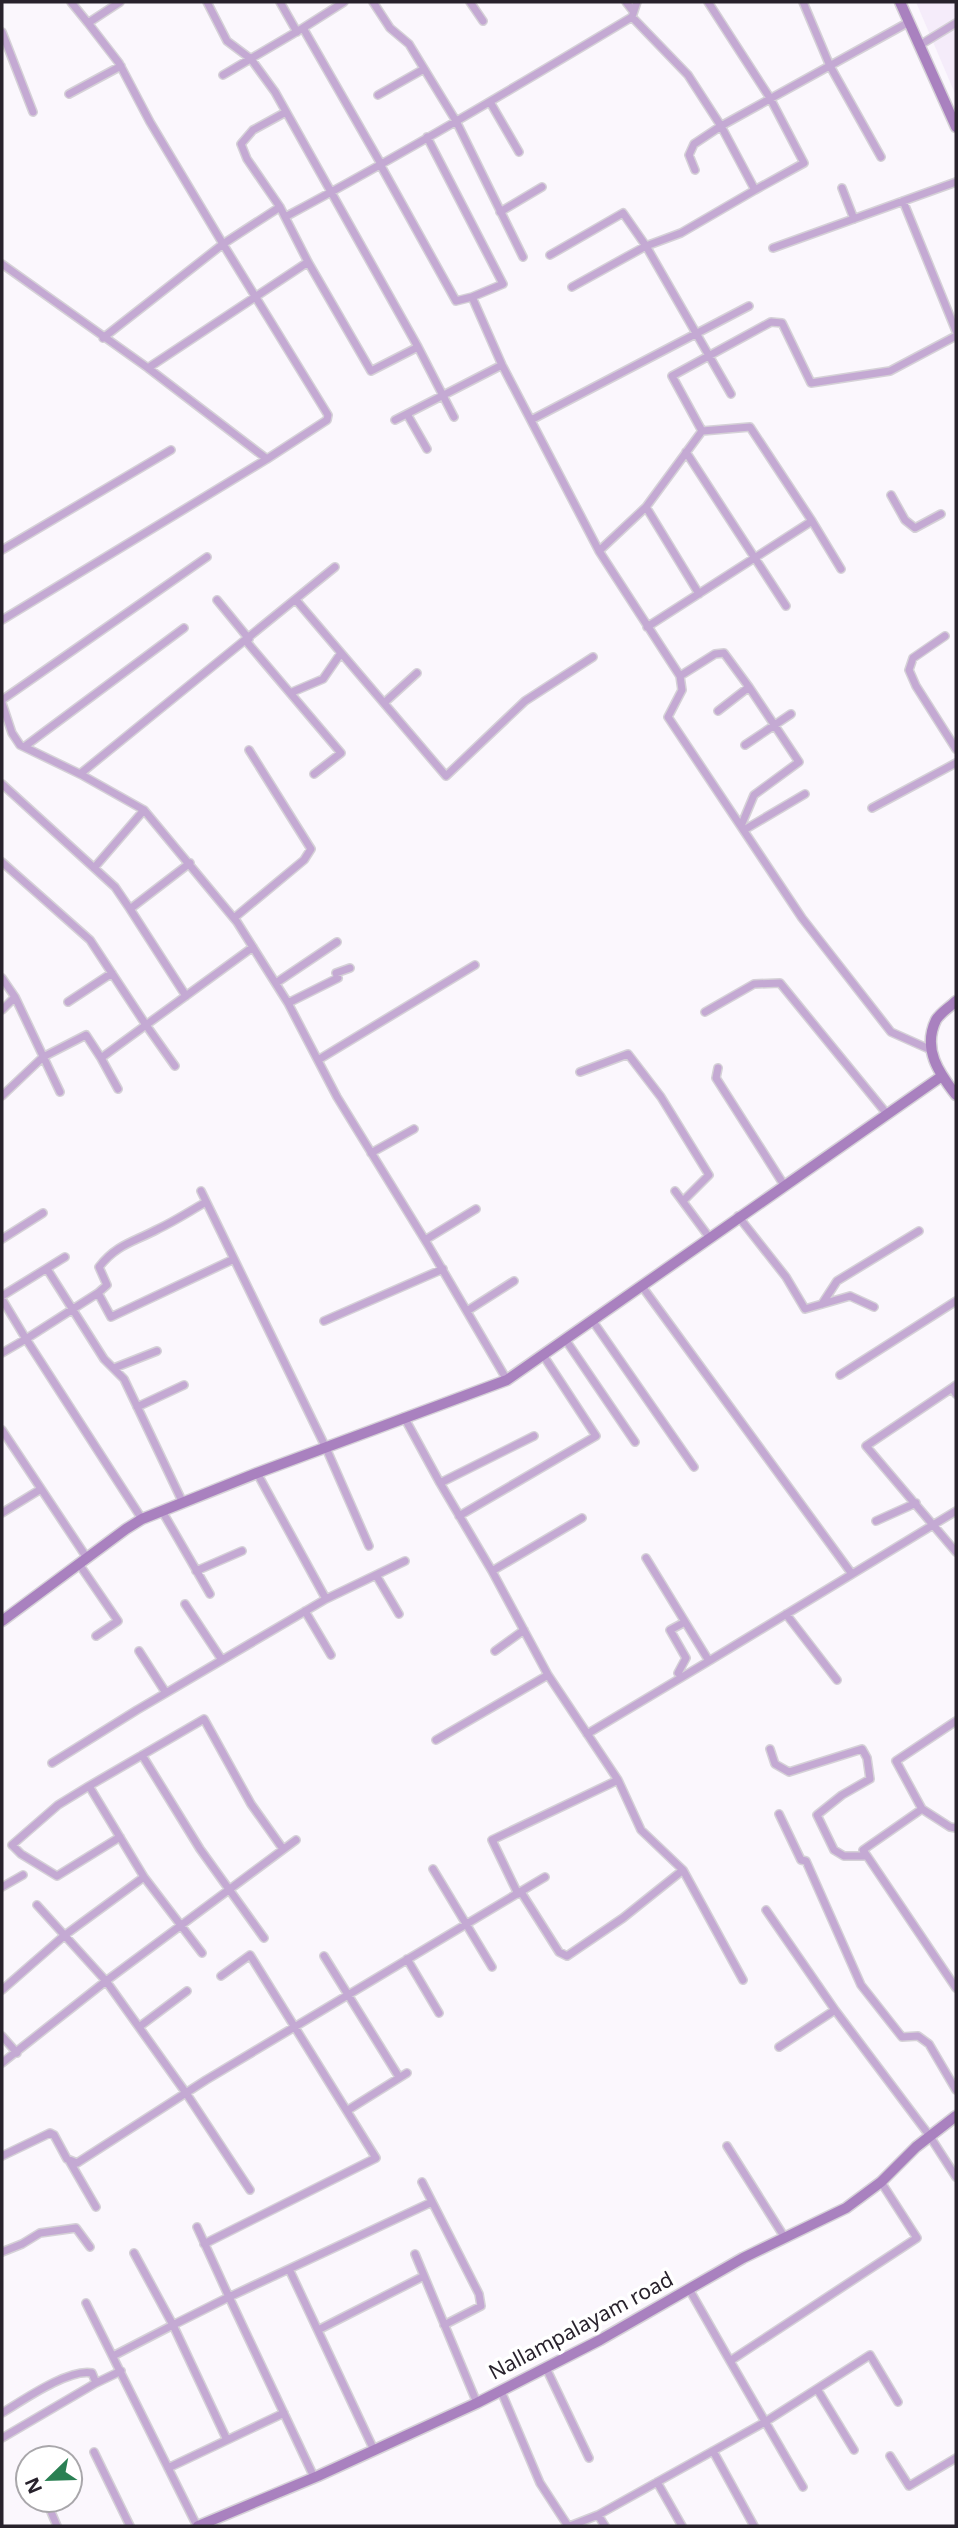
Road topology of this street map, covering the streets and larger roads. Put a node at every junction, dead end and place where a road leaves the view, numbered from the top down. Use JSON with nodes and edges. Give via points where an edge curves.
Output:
{"nodes":[{"id":1,"x":71,"y":2,"type":"edge"},
{"id":2,"x":120,"y":2,"type":"edge"},
{"id":3,"x":206,"y":2,"type":"edge"},
{"id":4,"x":280,"y":2,"type":"edge"},
{"id":5,"x":327,"y":2,"type":"edge"},
{"id":6,"x":344,"y":2,"type":"edge"},
{"id":7,"x":373,"y":2,"type":"edge"},
{"id":8,"x":470,"y":2,"type":"edge"},
{"id":9,"x":626,"y":2,"type":"edge"},
{"id":10,"x":637,"y":2,"type":"edge"},
{"id":11,"x":708,"y":2,"type":"edge"},
{"id":12,"x":803,"y":2,"type":"edge"},
{"id":13,"x":900,"y":2,"type":"edge"},
{"id":14,"x":332,"y":10,"type":"junction"},
{"id":15,"x":632,"y":14,"type":"junction"},
{"id":16,"x":483,"y":20,"type":"dead end"},
{"id":17,"x":909,"y":22,"type":"junction"},
{"id":18,"x":88,"y":23,"type":"junction"},
{"id":19,"x":956,"y":23,"type":"edge"},
{"id":20,"x":300,"y":30,"type":"junction"},
{"id":21,"x":2,"y":32,"type":"edge"},
{"id":22,"x":920,"y":44,"type":"junction"},
{"id":23,"x":251,"y":59,"type":"junction"},
{"id":24,"x":830,"y":65,"type":"junction"},
{"id":25,"x":121,"y":66,"type":"junction"},
{"id":26,"x":425,"y":69,"type":"junction"},
{"id":27,"x":223,"y":75,"type":"dead end"},
{"id":28,"x":69,"y":94,"type":"dead end"},
{"id":29,"x":378,"y":95,"type":"dead end"},
{"id":30,"x":770,"y":98,"type":"junction"},
{"id":31,"x":490,"y":102,"type":"junction"},
{"id":32,"x":33,"y":112,"type":"dead end"},
{"id":33,"x":286,"y":112,"type":"junction"},
{"id":34,"x":456,"y":121,"type":"junction"},
{"id":35,"x":722,"y":126,"type":"junction"},
{"id":36,"x":956,"y":127,"type":"edge"},
{"id":37,"x":427,"y":137,"type":"junction"},
{"id":38,"x":519,"y":152,"type":"dead end"},
{"id":39,"x":881,"y":157,"type":"dead end"},
{"id":40,"x":381,"y":165,"type":"junction"},
{"id":41,"x":695,"y":170,"type":"dead end"},
{"id":42,"x":956,"y":182,"type":"edge"},
{"id":43,"x":542,"y":187,"type":"dead end"},
{"id":44,"x":842,"y":188,"type":"dead end"},
{"id":45,"x":755,"y":190,"type":"junction"},
{"id":46,"x":332,"y":192,"type":"junction"},
{"id":47,"x":903,"y":201,"type":"junction"},
{"id":48,"x":280,"y":207,"type":"junction"},
{"id":49,"x":500,"y":212,"type":"junction"},
{"id":50,"x":285,"y":217,"type":"junction"},
{"id":51,"x":854,"y":219,"type":"junction"},
{"id":52,"x":223,"y":244,"type":"junction"},
{"id":53,"x":646,"y":246,"type":"junction"},
{"id":54,"x":773,"y":248,"type":"dead end"},
{"id":55,"x":550,"y":255,"type":"dead end"},
{"id":56,"x":523,"y":257,"type":"dead end"},
{"id":57,"x":308,"y":262,"type":"junction"},
{"id":58,"x":2,"y":264,"type":"edge"},
{"id":59,"x":572,"y":287,"type":"dead end"},
{"id":60,"x":256,"y":297,"type":"junction"},
{"id":61,"x":472,"y":297,"type":"junction"},
{"id":62,"x":749,"y":306,"type":"dead end"},
{"id":63,"x":697,"y":333,"type":"junction"},
{"id":64,"x":956,"y":333,"type":"edge"},
{"id":65,"x":103,"y":338,"type":"junction"},
{"id":66,"x":418,"y":347,"type":"junction"},
{"id":67,"x":709,"y":356,"type":"junction"},
{"id":68,"x":502,"y":365,"type":"junction"},
{"id":69,"x":148,"y":368,"type":"junction"},
{"id":70,"x":732,"y":394,"type":"dead end"},
{"id":71,"x":442,"y":395,"type":"junction"},
{"id":72,"x":407,"y":414,"type":"junction"},
{"id":73,"x":454,"y":417,"type":"dead end"},
{"id":74,"x":395,"y":420,"type":"dead end"},
{"id":75,"x":531,"y":420,"type":"junction"},
{"id":76,"x":702,"y":431,"type":"junction"},
{"id":77,"x":426,"y":449,"type":"dead end"},
{"id":78,"x":171,"y":450,"type":"dead end"},
{"id":79,"x":686,"y":452,"type":"junction"},
{"id":80,"x":267,"y":459,"type":"junction"},
{"id":81,"x":891,"y":495,"type":"dead end"},
{"id":82,"x":646,"y":507,"type":"junction"},
{"id":83,"x":941,"y":514,"type":"dead end"},
{"id":84,"x":812,"y":521,"type":"junction"},
{"id":85,"x":2,"y":550,"type":"edge"},
{"id":86,"x":599,"y":551,"type":"junction"},
{"id":87,"x":207,"y":556,"type":"dead end"},
{"id":88,"x":755,"y":558,"type":"junction"},
{"id":89,"x":335,"y":567,"type":"dead end"},
{"id":90,"x":841,"y":569,"type":"dead end"},
{"id":91,"x":699,"y":594,"type":"junction"},
{"id":92,"x":217,"y":600,"type":"dead end"},
{"id":93,"x":296,"y":600,"type":"junction"},
{"id":94,"x":786,"y":606,"type":"dead end"},
{"id":95,"x":2,"y":621,"type":"edge"},
{"id":96,"x":647,"y":626,"type":"junction"},
{"id":97,"x":184,"y":628,"type":"dead end"},
{"id":98,"x":945,"y":636,"type":"dead end"},
{"id":99,"x":248,"y":640,"type":"junction"},
{"id":100,"x":341,"y":653,"type":"junction"},
{"id":101,"x":593,"y":657,"type":"dead end"},
{"id":102,"x":417,"y":673,"type":"dead end"},
{"id":103,"x":680,"y":676,"type":"junction"},
{"id":104,"x":750,"y":687,"type":"junction"},
{"id":105,"x":290,"y":692,"type":"junction"},
{"id":106,"x":2,"y":701,"type":"edge"},
{"id":107,"x":384,"y":704,"type":"junction"},
{"id":108,"x":718,"y":711,"type":"dead end"},
{"id":109,"x":791,"y":714,"type":"dead end"},
{"id":110,"x":5,"y":724,"type":"edge"},
{"id":111,"x":775,"y":725,"type":"junction"},
{"id":112,"x":745,"y":745,"type":"dead end"},
{"id":113,"x":24,"y":747,"type":"junction"},
{"id":114,"x":956,"y":749,"type":"edge"},
{"id":115,"x":249,"y":750,"type":"dead end"},
{"id":116,"x":956,"y":763,"type":"edge"},
{"id":117,"x":80,"y":774,"type":"junction"},
{"id":118,"x":314,"y":775,"type":"dead end"},
{"id":119,"x":2,"y":784,"type":"edge"},
{"id":120,"x":806,"y":794,"type":"dead end"},
{"id":121,"x":873,"y":808,"type":"dead end"},
{"id":122,"x":145,"y":810,"type":"junction"},
{"id":123,"x":742,"y":828,"type":"junction"},
{"id":124,"x":2,"y":862,"type":"edge"},
{"id":125,"x":190,"y":863,"type":"junction"},
{"id":126,"x":94,"y":868,"type":"junction"},
{"id":127,"x":131,"y":909,"type":"junction"},
{"id":128,"x":234,"y":918,"type":"junction"},
{"id":129,"x":337,"y":942,"type":"dead end"},
{"id":130,"x":253,"y":947,"type":"junction"},
{"id":131,"x":475,"y":965,"type":"dead end"},
{"id":132,"x":350,"y":968,"type":"dead end"},
{"id":133,"x":112,"y":973,"type":"junction"},
{"id":134,"x":2,"y":978,"type":"edge"},
{"id":135,"x":276,"y":983,"type":"junction"},
{"id":136,"x":186,"y":996,"type":"junction"},
{"id":137,"x":15,"y":997,"type":"junction"},
{"id":138,"x":956,"y":1001,"type":"edge"},
{"id":139,"x":68,"y":1002,"type":"dead end"},
{"id":140,"x":288,"y":1003,"type":"junction"},
{"id":141,"x":2,"y":1010,"type":"edge"},
{"id":142,"x":705,"y":1012,"type":"dead end"},
{"id":143,"x":146,"y":1025,"type":"junction"},
{"id":144,"x":929,"y":1049,"type":"junction"},
{"id":145,"x":43,"y":1056,"type":"junction"},
{"id":146,"x":101,"y":1058,"type":"junction"},
{"id":147,"x":318,"y":1060,"type":"junction"},
{"id":148,"x":175,"y":1066,"type":"dead end"},
{"id":149,"x":718,"y":1068,"type":"dead end"},
{"id":150,"x":580,"y":1072,"type":"dead end"},
{"id":151,"x":942,"y":1076,"type":"junction"},
{"id":152,"x":118,"y":1089,"type":"dead end"},
{"id":153,"x":60,"y":1092,"type":"dead end"},
{"id":154,"x":956,"y":1095,"type":"edge"},
{"id":155,"x":2,"y":1096,"type":"edge"},
{"id":156,"x":887,"y":1114,"type":"junction"},
{"id":157,"x":414,"y":1129,"type":"dead end"},
{"id":158,"x":372,"y":1153,"type":"junction"},
{"id":159,"x":784,"y":1185,"type":"junction"},
{"id":160,"x":201,"y":1191,"type":"dead end"},
{"id":161,"x":675,"y":1191,"type":"dead end"},
{"id":162,"x":684,"y":1201,"type":"junction"},
{"id":163,"x":206,"y":1202,"type":"junction"},
{"id":164,"x":476,"y":1209,"type":"dead end"},
{"id":165,"x":43,"y":1213,"type":"dead end"},
{"id":166,"x":738,"y":1216,"type":"junction"},
{"id":167,"x":919,"y":1231,"type":"dead end"},
{"id":168,"x":709,"y":1237,"type":"junction"},
{"id":169,"x":2,"y":1239,"type":"edge"},
{"id":170,"x":425,"y":1240,"type":"junction"},
{"id":171,"x":65,"y":1256,"type":"dead end"},
{"id":172,"x":234,"y":1259,"type":"junction"},
{"id":173,"x":47,"y":1269,"type":"junction"},
{"id":174,"x":443,"y":1269,"type":"junction"},
{"id":175,"x":514,"y":1281,"type":"dead end"},
{"id":176,"x":641,"y":1285,"type":"junction"},
{"id":177,"x":97,"y":1293,"type":"junction"},
{"id":178,"x":2,"y":1298,"type":"edge"},
{"id":179,"x":956,"y":1301,"type":"edge"},
{"id":180,"x":821,"y":1304,"type":"junction"},
{"id":181,"x":874,"y":1307,"type":"dead end"},
{"id":182,"x":71,"y":1309,"type":"junction"},
{"id":183,"x":467,"y":1311,"type":"junction"},
{"id":184,"x":592,"y":1320,"type":"junction"},
{"id":185,"x":324,"y":1321,"type":"dead end"},
{"id":186,"x":26,"y":1339,"type":"junction"},
{"id":187,"x":565,"y":1339,"type":"junction"},
{"id":188,"x":157,"y":1352,"type":"dead end"},
{"id":189,"x":2,"y":1353,"type":"edge"},
{"id":190,"x":542,"y":1355,"type":"junction"},
{"id":191,"x":114,"y":1368,"type":"junction"},
{"id":192,"x":840,"y":1375,"type":"dead end"},
{"id":193,"x":507,"y":1380,"type":"junction"},
{"id":194,"x":184,"y":1385,"type":"dead end"},
{"id":195,"x":955,"y":1389,"type":"edge"},
{"id":196,"x":137,"y":1408,"type":"junction"},
{"id":197,"x":404,"y":1417,"type":"junction"},
{"id":198,"x":2,"y":1430,"type":"edge"},
{"id":199,"x":534,"y":1436,"type":"dead end"},
{"id":200,"x":635,"y":1442,"type":"dead end"},
{"id":201,"x":326,"y":1448,"type":"junction"},
{"id":202,"x":694,"y":1467,"type":"dead end"},
{"id":203,"x":257,"y":1473,"type":"junction"},
{"id":204,"x":440,"y":1483,"type":"junction"},
{"id":205,"x":41,"y":1489,"type":"junction"},
{"id":206,"x":183,"y":1503,"type":"junction"},
{"id":207,"x":916,"y":1503,"type":"junction"},
{"id":208,"x":162,"y":1511,"type":"junction"},
{"id":209,"x":956,"y":1511,"type":"edge"},
{"id":210,"x":2,"y":1513,"type":"edge"},
{"id":211,"x":459,"y":1516,"type":"junction"},
{"id":212,"x":582,"y":1518,"type":"dead end"},
{"id":213,"x":142,"y":1519,"type":"junction"},
{"id":214,"x":876,"y":1521,"type":"dead end"},
{"id":215,"x":934,"y":1524,"type":"junction"},
{"id":216,"x":369,"y":1546,"type":"dead end"},
{"id":217,"x":242,"y":1551,"type":"dead end"},
{"id":218,"x":956,"y":1552,"type":"edge"},
{"id":219,"x":646,"y":1558,"type":"dead end"},
{"id":220,"x":83,"y":1561,"type":"junction"},
{"id":221,"x":405,"y":1561,"type":"dead end"},
{"id":222,"x":196,"y":1571,"type":"junction"},
{"id":223,"x":492,"y":1571,"type":"junction"},
{"id":224,"x":852,"y":1574,"type":"junction"},
{"id":225,"x":376,"y":1575,"type":"junction"},
{"id":226,"x":210,"y":1594,"type":"dead end"},
{"id":227,"x":326,"y":1599,"type":"junction"},
{"id":228,"x":185,"y":1604,"type":"dead end"},
{"id":229,"x":305,"y":1611,"type":"junction"},
{"id":230,"x":399,"y":1614,"type":"dead end"},
{"id":231,"x":786,"y":1614,"type":"junction"},
{"id":232,"x":2,"y":1621,"type":"edge"},
{"id":233,"x":685,"y":1622,"type":"junction"},
{"id":234,"x":524,"y":1630,"type":"junction"},
{"id":235,"x":96,"y":1636,"type":"dead end"},
{"id":236,"x":139,"y":1651,"type":"dead end"},
{"id":237,"x":495,"y":1651,"type":"dead end"},
{"id":238,"x":331,"y":1655,"type":"dead end"},
{"id":239,"x":222,"y":1660,"type":"junction"},
{"id":240,"x":709,"y":1661,"type":"junction"},
{"id":241,"x":678,"y":1673,"type":"dead end"},
{"id":242,"x":548,"y":1675,"type":"junction"},
{"id":243,"x":837,"y":1680,"type":"dead end"},
{"id":244,"x":166,"y":1693,"type":"junction"},
{"id":245,"x":956,"y":1721,"type":"edge"},
{"id":246,"x":587,"y":1734,"type":"junction"},
{"id":247,"x":436,"y":1740,"type":"dead end"},
{"id":248,"x":769,"y":1749,"type":"dead end"},
{"id":249,"x":142,"y":1755,"type":"junction"},
{"id":250,"x":52,"y":1763,"type":"dead end"},
{"id":251,"x":618,"y":1780,"type":"junction"},
{"id":252,"x":89,"y":1786,"type":"junction"},
{"id":253,"x":922,"y":1809,"type":"junction"},
{"id":254,"x":779,"y":1814,"type":"dead end"},
{"id":255,"x":956,"y":1828,"type":"edge"},
{"id":256,"x":120,"y":1837,"type":"junction"},
{"id":257,"x":296,"y":1840,"type":"dead end"},
{"id":258,"x":283,"y":1849,"type":"junction"},
{"id":259,"x":867,"y":1856,"type":"junction"},
{"id":260,"x":433,"y":1869,"type":"dead end"},
{"id":261,"x":682,"y":1870,"type":"junction"},
{"id":262,"x":23,"y":1875,"type":"dead end"},
{"id":263,"x":144,"y":1877,"type":"junction"},
{"id":264,"x":545,"y":1877,"type":"dead end"},
{"id":265,"x":2,"y":1887,"type":"edge"},
{"id":266,"x":229,"y":1889,"type":"junction"},
{"id":267,"x":519,"y":1893,"type":"junction"},
{"id":268,"x":37,"y":1905,"type":"dead end"},
{"id":269,"x":766,"y":1910,"type":"dead end"},
{"id":270,"x":467,"y":1923,"type":"junction"},
{"id":271,"x":180,"y":1925,"type":"junction"},
{"id":272,"x":65,"y":1935,"type":"junction"},
{"id":273,"x":264,"y":1938,"type":"dead end"},
{"id":274,"x":202,"y":1953,"type":"dead end"},
{"id":275,"x":324,"y":1956,"type":"dead end"},
{"id":276,"x":407,"y":1959,"type":"junction"},
{"id":277,"x":492,"y":1967,"type":"dead end"},
{"id":278,"x":221,"y":1976,"type":"dead end"},
{"id":279,"x":743,"y":1980,"type":"dead end"},
{"id":280,"x":106,"y":1981,"type":"junction"},
{"id":281,"x":956,"y":1988,"type":"edge"},
{"id":282,"x":2,"y":1990,"type":"edge"},
{"id":283,"x":187,"y":1991,"type":"dead end"},
{"id":284,"x":348,"y":1996,"type":"junction"},
{"id":285,"x":835,"y":2010,"type":"junction"},
{"id":286,"x":439,"y":2013,"type":"dead end"},
{"id":287,"x":139,"y":2027,"type":"junction"},
{"id":288,"x":294,"y":2028,"type":"junction"},
{"id":289,"x":2,"y":2036,"type":"edge"},
{"id":290,"x":779,"y":2047,"type":"dead end"},
{"id":291,"x":17,"y":2053,"type":"junction"},
{"id":292,"x":2,"y":2063,"type":"edge"},
{"id":293,"x":407,"y":2073,"type":"dead end"},
{"id":294,"x":399,"y":2077,"type":"junction"},
{"id":295,"x":956,"y":2090,"type":"edge"},
{"id":296,"x":186,"y":2093,"type":"junction"},
{"id":297,"x":348,"y":2110,"type":"junction"},
{"id":298,"x":956,"y":2116,"type":"edge"},
{"id":299,"x":929,"y":2135,"type":"junction"},
{"id":300,"x":727,"y":2146,"type":"dead end"},
{"id":301,"x":2,"y":2156,"type":"edge"},
{"id":302,"x":70,"y":2162,"type":"junction"},
{"id":303,"x":956,"y":2177,"type":"edge"},
{"id":304,"x":422,"y":2182,"type":"dead end"},
{"id":305,"x":881,"y":2182,"type":"junction"},
{"id":306,"x":250,"y":2190,"type":"dead end"},
{"id":307,"x":432,"y":2202,"type":"junction"},
{"id":308,"x":96,"y":2207,"type":"dead end"},
{"id":309,"x":197,"y":2227,"type":"dead end"},
{"id":310,"x":785,"y":2238,"type":"junction"},
{"id":311,"x":204,"y":2244,"type":"junction"},
{"id":312,"x":90,"y":2247,"type":"dead end"},
{"id":313,"x":2,"y":2252,"type":"edge"},
{"id":314,"x":134,"y":2253,"type":"dead end"},
{"id":315,"x":415,"y":2254,"type":"dead end"},
{"id":316,"x":289,"y":2269,"type":"junction"},
{"id":317,"x":424,"y":2276,"type":"junction"},
{"id":318,"x":688,"y":2289,"type":"junction"},
{"id":319,"x":229,"y":2297,"type":"junction"},
{"id":320,"x":86,"y":2303,"type":"dead end"},
{"id":321,"x":173,"y":2325,"type":"junction"},
{"id":322,"x":444,"y":2325,"type":"junction"},
{"id":323,"x":318,"y":2329,"type":"junction"},
{"id":324,"x":113,"y":2356,"type":"junction"},
{"id":325,"x":730,"y":2361,"type":"junction"},
{"id":326,"x":546,"y":2368,"type":"junction"},
{"id":327,"x":121,"y":2371,"type":"junction"},
{"id":328,"x":96,"y":2383,"type":"junction"},
{"id":329,"x":817,"y":2389,"type":"junction"},
{"id":330,"x":501,"y":2391,"type":"junction"},
{"id":331,"x":898,"y":2402,"type":"dead end"},
{"id":332,"x":477,"y":2403,"type":"junction"},
{"id":333,"x":2,"y":2413,"type":"edge"},
{"id":334,"x":284,"y":2413,"type":"junction"},
{"id":335,"x":765,"y":2422,"type":"junction"},
{"id":336,"x":2,"y":2438,"type":"edge"},
{"id":337,"x":227,"y":2440,"type":"junction"},
{"id":338,"x":374,"y":2450,"type":"junction"},
{"id":339,"x":854,"y":2450,"type":"dead end"},
{"id":340,"x":713,"y":2451,"type":"junction"},
{"id":341,"x":94,"y":2452,"type":"dead end"},
{"id":342,"x":890,"y":2456,"type":"dead end"},
{"id":343,"x":589,"y":2458,"type":"dead end"},
{"id":344,"x":956,"y":2458,"type":"edge"},
{"id":345,"x":168,"y":2468,"type":"junction"},
{"id":346,"x":314,"y":2477,"type":"junction"},
{"id":347,"x":657,"y":2482,"type":"junction"},
{"id":348,"x":803,"y":2487,"type":"dead end"},
{"id":349,"x":598,"y":2515,"type":"junction"},
{"id":350,"x":750,"y":2525,"type":"edge"},
{"id":351,"x":130,"y":2526,"type":"edge"},
{"id":352,"x":197,"y":2526,"type":"edge"},
{"id":353,"x":569,"y":2526,"type":"edge"},
{"id":354,"x":605,"y":2526,"type":"edge"},
{"id":355,"x":682,"y":2526,"type":"edge"}],
"edges":[{"from":1,"to":18,"type":"street"},
{"from":2,"to":18,"type":"street"},
{"from":3,"to":23,"type":"street","via":[[227,41]]},
{"from":4,"to":20,"type":"street"},
{"from":5,"to":14,"type":"street"},
{"from":6,"to":14,"type":"street"},
{"from":7,"to":26,"type":"street"},
{"from":8,"to":16,"type":"street"},
{"from":9,"to":15,"type":"street"},
{"from":10,"to":15,"type":"street"},
{"from":11,"to":30,"type":"street"},
{"from":12,"to":24,"type":"street"},
{"from":13,"to":17,"type":"street"},
{"from":14,"to":20,"type":"street"},
{"from":15,"to":31,"type":"street"},
{"from":15,"to":35,"type":"street","via":[[688,75]]},
{"from":17,"to":22,"type":"street"},
{"from":17,"to":24,"type":"street"},
{"from":18,"to":25,"type":"street"},
{"from":19,"to":22,"type":"street"},
{"from":20,"to":23,"type":"street"},
{"from":20,"to":40,"type":"street"},
{"from":21,"to":32,"type":"street"},
{"from":22,"to":36,"type":"street"},
{"from":23,"to":27,"type":"street"},
{"from":23,"to":33,"type":"street"},
{"from":24,"to":30,"type":"street"},
{"from":24,"to":39,"type":"street"},
{"from":25,"to":28,"type":"street"},
{"from":25,"to":52,"type":"street"},
{"from":26,"to":29,"type":"street"},
{"from":26,"to":34,"type":"street"},
{"from":30,"to":35,"type":"street"},
{"from":30,"to":45,"type":"street","via":[[804,163]]},
{"from":31,"to":34,"type":"street"},
{"from":31,"to":38,"type":"street"},
{"from":33,"to":46,"type":"street"},
{"from":33,"to":48,"type":"street","via":[[253,130],[241,144]]},
{"from":34,"to":37,"type":"street"},
{"from":34,"to":49,"type":"street"},
{"from":35,"to":41,"type":"street","via":[[694,144],[689,155]]},
{"from":35,"to":45,"type":"street"},
{"from":37,"to":40,"type":"street"},
{"from":37,"to":61,"type":"street","via":[[503,284]]},
{"from":40,"to":46,"type":"street"},
{"from":40,"to":61,"type":"street","via":[[456,300]]},
{"from":42,"to":47,"type":"street"},
{"from":43,"to":49,"type":"street"},
{"from":44,"to":51,"type":"street"},
{"from":45,"to":53,"type":"street","via":[[681,233]]},
{"from":46,"to":50,"type":"street"},
{"from":46,"to":66,"type":"street"},
{"from":47,"to":51,"type":"street"},
{"from":47,"to":64,"type":"street"},
{"from":48,"to":50,"type":"street"},
{"from":48,"to":52,"type":"street"},
{"from":49,"to":56,"type":"street"},
{"from":50,"to":57,"type":"street"},
{"from":51,"to":54,"type":"street"},
{"from":52,"to":60,"type":"street"},
{"from":52,"to":65,"type":"street"},
{"from":53,"to":55,"type":"street","via":[[623,213]]},
{"from":53,"to":59,"type":"street"},
{"from":53,"to":63,"type":"street"},
{"from":57,"to":60,"type":"street"},
{"from":57,"to":66,"type":"street","via":[[371,371]]},
{"from":58,"to":65,"type":"street"},
{"from":60,"to":69,"type":"street"},
{"from":60,"to":80,"type":"street","via":[[328,415]]},
{"from":61,"to":68,"type":"street"},
{"from":62,"to":63,"type":"street"},
{"from":63,"to":67,"type":"street"},
{"from":63,"to":75,"type":"street"},
{"from":64,"to":67,"type":"street","via":[[890,371],[811,383],[782,323],[771,322]]},
{"from":65,"to":69,"type":"street"},
{"from":66,"to":71,"type":"street"},
{"from":67,"to":70,"type":"street"},
{"from":67,"to":76,"type":"street","via":[[672,376]]},
{"from":68,"to":71,"type":"street"},
{"from":68,"to":75,"type":"street"},
{"from":69,"to":80,"type":"street"},
{"from":71,"to":72,"type":"street"},
{"from":71,"to":73,"type":"street"},
{"from":72,"to":74,"type":"street"},
{"from":72,"to":77,"type":"street"},
{"from":75,"to":86,"type":"street"},
{"from":76,"to":79,"type":"street"},
{"from":76,"to":84,"type":"street","via":[[750,427]]},
{"from":78,"to":85,"type":"street"},
{"from":79,"to":82,"type":"street"},
{"from":79,"to":88,"type":"street"},
{"from":80,"to":95,"type":"street"},
{"from":81,"to":83,"type":"street","via":[[915,528]]},
{"from":82,"to":86,"type":"street"},
{"from":82,"to":91,"type":"street"},
{"from":84,"to":88,"type":"street"},
{"from":84,"to":90,"type":"street"},
{"from":86,"to":96,"type":"street"},
{"from":87,"to":106,"type":"street"},
{"from":88,"to":91,"type":"street"},
{"from":88,"to":94,"type":"street"},
{"from":89,"to":93,"type":"street"},
{"from":91,"to":96,"type":"street"},
{"from":92,"to":99,"type":"street"},
{"from":93,"to":99,"type":"street"},
{"from":93,"to":100,"type":"street"},
{"from":96,"to":103,"type":"street"},
{"from":97,"to":113,"type":"street"},
{"from":98,"to":114,"type":"street","via":[[913,658],[909,670]]},
{"from":99,"to":105,"type":"street"},
{"from":99,"to":117,"type":"street"},
{"from":100,"to":105,"type":"street","via":[[323,678]]},
{"from":100,"to":107,"type":"street"},
{"from":101,"to":107,"type":"street","via":[[525,701],[446,776]]},
{"from":102,"to":107,"type":"street"},
{"from":103,"to":104,"type":"street","via":[[724,653]]},
{"from":103,"to":123,"type":"street","via":[[682,690],[668,716]]},
{"from":104,"to":108,"type":"street"},
{"from":104,"to":111,"type":"street"},
{"from":105,"to":118,"type":"street","via":[[341,753]]},
{"from":106,"to":110,"type":"street"},
{"from":109,"to":111,"type":"street"},
{"from":110,"to":113,"type":"street"},
{"from":111,"to":112,"type":"street"},
{"from":111,"to":123,"type":"street","via":[[799,762],[754,795]]},
{"from":113,"to":117,"type":"street"},
{"from":115,"to":128,"type":"street","via":[[311,849],[304,860]]},
{"from":116,"to":121,"type":"street"},
{"from":117,"to":122,"type":"street"},
{"from":119,"to":126,"type":"street"},
{"from":120,"to":123,"type":"street"},
{"from":122,"to":125,"type":"street"},
{"from":122,"to":126,"type":"street"},
{"from":123,"to":144,"type":"street","via":[[802,918],[891,1032]]},
{"from":124,"to":133,"type":"street","via":[[90,940]]},
{"from":125,"to":127,"type":"street"},
{"from":125,"to":128,"type":"street"},
{"from":126,"to":127,"type":"street"},
{"from":127,"to":136,"type":"street"},
{"from":128,"to":130,"type":"street"},
{"from":129,"to":135,"type":"street"},
{"from":130,"to":135,"type":"street"},
{"from":130,"to":136,"type":"street"},
{"from":131,"to":147,"type":"street"},
{"from":132,"to":140,"type":"street"},
{"from":133,"to":139,"type":"street"},
{"from":133,"to":143,"type":"street"},
{"from":134,"to":137,"type":"street"},
{"from":135,"to":140,"type":"street"},
{"from":136,"to":143,"type":"street"},
{"from":137,"to":141,"type":"street"},
{"from":137,"to":145,"type":"street"},
{"from":138,"to":144,"type":"street","via":[[936,1019]]},
{"from":140,"to":147,"type":"street"},
{"from":142,"to":156,"type":"street","via":[[754,984],[780,983]]},
{"from":143,"to":146,"type":"street"},
{"from":143,"to":148,"type":"street"},
{"from":144,"to":151,"type":"street"},
{"from":145,"to":146,"type":"street","via":[[86,1035]]},
{"from":145,"to":153,"type":"street"},
{"from":145,"to":155,"type":"street"},
{"from":146,"to":152,"type":"street"},
{"from":147,"to":158,"type":"street"},
{"from":149,"to":159,"type":"street","via":[[716,1079]]},
{"from":150,"to":162,"type":"street","via":[[628,1054],[661,1097],[709,1175]]},
{"from":151,"to":154,"type":"street"},
{"from":151,"to":156,"type":"street"},
{"from":156,"to":159,"type":"street"},
{"from":157,"to":158,"type":"street"},
{"from":158,"to":170,"type":"street"},
{"from":159,"to":166,"type":"street"},
{"from":160,"to":163,"type":"street"},
{"from":161,"to":162,"type":"street"},
{"from":162,"to":168,"type":"street"},
{"from":163,"to":172,"type":"street"},
{"from":163,"to":177,"type":"street","via":[[110,1253],[99,1267],[107,1285]]},
{"from":164,"to":170,"type":"street"},
{"from":165,"to":169,"type":"street"},
{"from":166,"to":168,"type":"street"},
{"from":166,"to":180,"type":"street","via":[[805,1309]]},
{"from":167,"to":180,"type":"street","via":[[837,1281]]},
{"from":168,"to":176,"type":"street"},
{"from":170,"to":174,"type":"street"},
{"from":171,"to":173,"type":"street"},
{"from":172,"to":177,"type":"street","via":[[111,1317]]},
{"from":172,"to":201,"type":"street"},
{"from":173,"to":178,"type":"street"},
{"from":173,"to":182,"type":"street"},
{"from":174,"to":183,"type":"street"},
{"from":174,"to":185,"type":"street"},
{"from":175,"to":183,"type":"street"},
{"from":176,"to":184,"type":"street"},
{"from":176,"to":224,"type":"street"},
{"from":177,"to":182,"type":"street"},
{"from":178,"to":186,"type":"street"},
{"from":179,"to":192,"type":"street"},
{"from":180,"to":181,"type":"street","via":[[850,1296]]},
{"from":182,"to":186,"type":"street"},
{"from":182,"to":191,"type":"street"},
{"from":183,"to":193,"type":"street"},
{"from":184,"to":187,"type":"street"},
{"from":184,"to":202,"type":"street"},
{"from":186,"to":189,"type":"street"},
{"from":186,"to":213,"type":"street"},
{"from":187,"to":190,"type":"street"},
{"from":187,"to":200,"type":"street"},
{"from":188,"to":191,"type":"street"},
{"from":190,"to":193,"type":"street"},
{"from":190,"to":211,"type":"street","via":[[596,1436]]},
{"from":191,"to":196,"type":"street"},
{"from":193,"to":197,"type":"street"},
{"from":194,"to":196,"type":"street"},
{"from":195,"to":207,"type":"street","via":[[866,1446]]},
{"from":196,"to":206,"type":"street"},
{"from":197,"to":201,"type":"street"},
{"from":197,"to":204,"type":"street"},
{"from":198,"to":205,"type":"street"},
{"from":199,"to":204,"type":"street"},
{"from":201,"to":203,"type":"street"},
{"from":201,"to":216,"type":"street"},
{"from":203,"to":206,"type":"street"},
{"from":203,"to":227,"type":"street"},
{"from":204,"to":211,"type":"street"},
{"from":205,"to":210,"type":"street"},
{"from":205,"to":220,"type":"street"},
{"from":206,"to":208,"type":"street"},
{"from":207,"to":214,"type":"street"},
{"from":207,"to":215,"type":"street"},
{"from":208,"to":213,"type":"street"},
{"from":208,"to":222,"type":"street"},
{"from":209,"to":215,"type":"street"},
{"from":211,"to":223,"type":"street"},
{"from":212,"to":223,"type":"street"},
{"from":213,"to":220,"type":"street"},
{"from":215,"to":218,"type":"street"},
{"from":215,"to":224,"type":"street"},
{"from":217,"to":222,"type":"street"},
{"from":219,"to":233,"type":"street"},
{"from":220,"to":232,"type":"street"},
{"from":220,"to":235,"type":"street","via":[[118,1621]]},
{"from":221,"to":225,"type":"street"},
{"from":222,"to":226,"type":"street"},
{"from":223,"to":234,"type":"street"},
{"from":224,"to":231,"type":"street"},
{"from":225,"to":227,"type":"street"},
{"from":225,"to":230,"type":"street"},
{"from":227,"to":229,"type":"street"},
{"from":228,"to":239,"type":"street"},
{"from":229,"to":238,"type":"street"},
{"from":229,"to":239,"type":"street"},
{"from":231,"to":240,"type":"street"},
{"from":231,"to":243,"type":"street"},
{"from":233,"to":240,"type":"street"},
{"from":233,"to":241,"type":"street","via":[[670,1630],[686,1658]]},
{"from":234,"to":237,"type":"street"},
{"from":234,"to":242,"type":"street"},
{"from":236,"to":244,"type":"street"},
{"from":239,"to":244,"type":"street"},
{"from":240,"to":246,"type":"street"},
{"from":242,"to":246,"type":"street"},
{"from":242,"to":247,"type":"street"},
{"from":244,"to":250,"type":"street"},
{"from":245,"to":253,"type":"street","via":[[895,1761]]},
{"from":246,"to":251,"type":"street"},
{"from":248,"to":259,"type":"street","via":[[775,1765],[789,1772],[862,1749],[870,1779],[817,1815],[834,1850],[844,1857]]},
{"from":249,"to":252,"type":"street"},
{"from":249,"to":258,"type":"street","via":[[204,1719],[251,1804]]},
{"from":249,"to":266,"type":"street"},
{"from":251,"to":261,"type":"street","via":[[641,1830]]},
{"from":251,"to":267,"type":"street","via":[[492,1840]]},
{"from":252,"to":256,"type":"street"},
{"from":252,"to":256,"type":"street","via":[[58,1805],[12,1845],[57,1876]]},
{"from":253,"to":255,"type":"street"},
{"from":253,"to":259,"type":"street","via":[[863,1850]]},
{"from":254,"to":295,"type":"street","via":[[801,1860],[806,1861],[861,1985],[902,2037],[918,2036],[929,2044]]},
{"from":256,"to":263,"type":"street"},
{"from":257,"to":258,"type":"street"},
{"from":258,"to":266,"type":"street"},
{"from":259,"to":281,"type":"street"},
{"from":260,"to":270,"type":"street"},
{"from":261,"to":267,"type":"street","via":[[567,1956],[559,1952]]},
{"from":261,"to":279,"type":"street"},
{"from":262,"to":265,"type":"street"},
{"from":263,"to":271,"type":"street"},
{"from":263,"to":272,"type":"street"},
{"from":264,"to":267,"type":"street"},
{"from":266,"to":271,"type":"street"},
{"from":266,"to":273,"type":"street"},
{"from":267,"to":270,"type":"street"},
{"from":268,"to":272,"type":"street"},
{"from":269,"to":285,"type":"street"},
{"from":270,"to":276,"type":"street"},
{"from":270,"to":277,"type":"street"},
{"from":271,"to":274,"type":"street"},
{"from":271,"to":280,"type":"street"},
{"from":272,"to":280,"type":"street"},
{"from":272,"to":282,"type":"street"},
{"from":275,"to":284,"type":"street"},
{"from":276,"to":284,"type":"street"},
{"from":276,"to":286,"type":"street"},
{"from":278,"to":288,"type":"street","via":[[250,1955]]},
{"from":280,"to":287,"type":"street"},
{"from":280,"to":291,"type":"street"},
{"from":283,"to":287,"type":"street"},
{"from":284,"to":288,"type":"street"},
{"from":284,"to":294,"type":"street"},
{"from":285,"to":290,"type":"street"},
{"from":285,"to":299,"type":"street"},
{"from":287,"to":296,"type":"street"},
{"from":288,"to":296,"type":"street"},
{"from":288,"to":297,"type":"street"},
{"from":289,"to":291,"type":"street"},
{"from":291,"to":292,"type":"street"},
{"from":293,"to":294,"type":"street"},
{"from":294,"to":297,"type":"street"},
{"from":296,"to":302,"type":"street","via":[[77,2163]]},
{"from":296,"to":306,"type":"street"},
{"from":297,"to":311,"type":"street","via":[[376,2158]]},
{"from":298,"to":299,"type":"street","name":"Nallampalayam road"},
{"from":299,"to":303,"type":"street"},
{"from":299,"to":305,"type":"street","name":"Nallampalayam road"},
{"from":300,"to":310,"type":"street"},
{"from":301,"to":302,"type":"street","via":[[50,2133]]},
{"from":302,"to":308,"type":"street"},
{"from":304,"to":307,"type":"street"},
{"from":305,"to":310,"type":"street","name":"Nallampalayam road","via":[[846,2208]]},
{"from":305,"to":325,"type":"street","via":[[917,2238]]},
{"from":307,"to":316,"type":"street"},
{"from":307,"to":322,"type":"street","via":[[481,2306]]},
{"from":309,"to":311,"type":"street"},
{"from":310,"to":318,"type":"street","name":"Nallampalayam road"},
{"from":311,"to":319,"type":"street"},
{"from":312,"to":313,"type":"street","via":[[76,2228],[40,2233]]},
{"from":314,"to":321,"type":"street"},
{"from":315,"to":317,"type":"street"},
{"from":316,"to":319,"type":"street"},
{"from":316,"to":323,"type":"street"},
{"from":317,"to":322,"type":"street"},
{"from":317,"to":323,"type":"street"},
{"from":318,"to":325,"type":"street"},
{"from":318,"to":326,"type":"street","name":"Nallampalayam road"},
{"from":319,"to":321,"type":"street"},
{"from":319,"to":334,"type":"street"},
{"from":320,"to":324,"type":"street"},
{"from":321,"to":324,"type":"street"},
{"from":321,"to":337,"type":"street"},
{"from":322,"to":332,"type":"street"},
{"from":323,"to":338,"type":"street"},
{"from":324,"to":327,"type":"street"},
{"from":325,"to":335,"type":"street"},
{"from":326,"to":330,"type":"street","name":"Nallampalayam road"},
{"from":326,"to":343,"type":"street"},
{"from":327,"to":328,"type":"street"},
{"from":327,"to":345,"type":"street"},
{"from":328,"to":333,"type":"street","via":[[92,2373],[82,2371]]},
{"from":328,"to":336,"type":"street"},
{"from":329,"to":331,"type":"street","via":[[870,2355]]},
{"from":329,"to":335,"type":"street"},
{"from":329,"to":339,"type":"street"},
{"from":330,"to":332,"type":"street","name":"Nallampalayam road"},
{"from":330,"to":353,"type":"street","via":[[540,2483]]},
{"from":332,"to":338,"type":"street","name":"Nallampalayam road"},
{"from":334,"to":337,"type":"street"},
{"from":334,"to":346,"type":"street"},
{"from":335,"to":340,"type":"street"},
{"from":335,"to":348,"type":"street"},
{"from":337,"to":345,"type":"street"},
{"from":338,"to":346,"type":"street","name":"Nallampalayam road"},
{"from":340,"to":347,"type":"street"},
{"from":340,"to":350,"type":"street"},
{"from":341,"to":351,"type":"street"},
{"from":342,"to":344,"type":"street","via":[[909,2486]]},
{"from":345,"to":352,"type":"street"},
{"from":346,"to":352,"type":"street","name":"Nallampalayam road"},
{"from":347,"to":349,"type":"street"},
{"from":347,"to":355,"type":"street"},
{"from":349,"to":353,"type":"street"},
{"from":349,"to":354,"type":"street"}]}
